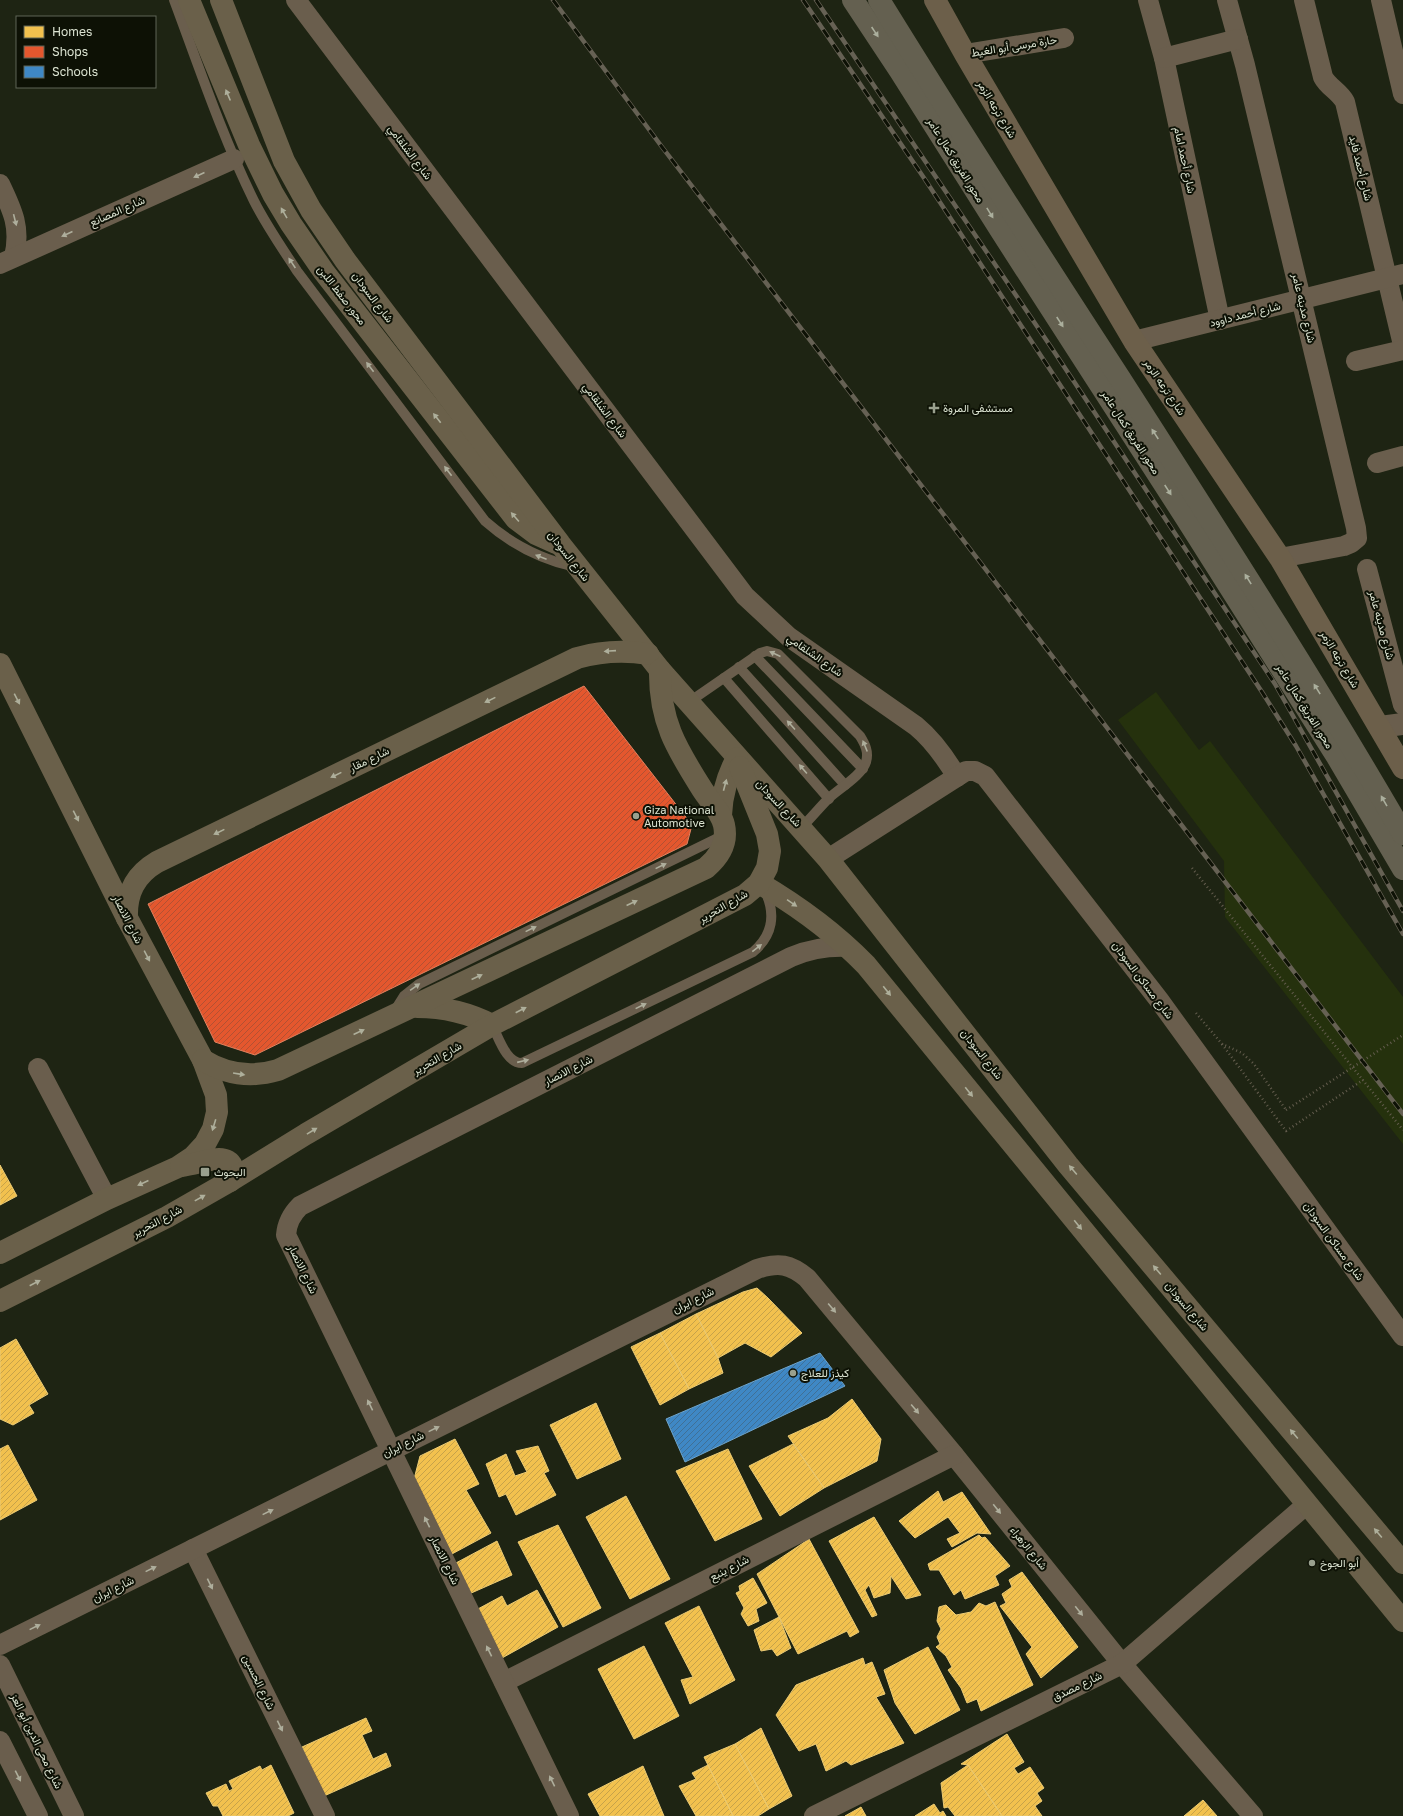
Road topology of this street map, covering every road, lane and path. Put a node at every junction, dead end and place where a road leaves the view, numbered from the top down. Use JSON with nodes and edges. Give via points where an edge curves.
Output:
{"nodes":[{"id":1,"x":174,"y":0,"type":"edge"},
{"id":2,"x":189,"y":0,"type":"edge"},
{"id":3,"x":221,"y":0,"type":"edge"},
{"id":4,"x":296,"y":0,"type":"edge"},
{"id":5,"x":853,"y":0,"type":"edge"},
{"id":6,"x":879,"y":0,"type":"edge"},
{"id":7,"x":935,"y":0,"type":"edge"},
{"id":8,"x":1148,"y":0,"type":"edge"},
{"id":9,"x":1227,"y":0,"type":"edge"},
{"id":10,"x":1304,"y":0,"type":"edge"},
{"id":11,"x":1381,"y":0,"type":"edge"},
{"id":12,"x":1064,"y":38,"type":"dead end"},
{"id":13,"x":1238,"y":39,"type":"junction"},
{"id":14,"x":964,"y":54,"type":"junction"},
{"id":15,"x":1164,"y":58,"type":"junction"},
{"id":16,"x":1403,"y":94,"type":"edge"},
{"id":17,"x":234,"y":159,"type":"junction"},
{"id":18,"x":0,"y":184,"type":"edge"},
{"id":19,"x":7,"y":261,"type":"edge"},
{"id":20,"x":1395,"y":276,"type":"edge"},
{"id":21,"x":1302,"y":300,"type":"junction"},
{"id":22,"x":1220,"y":320,"type":"junction"},
{"id":23,"x":1134,"y":341,"type":"junction"},
{"id":24,"x":1403,"y":345,"type":"edge"},
{"id":25,"x":1403,"y":350,"type":"edge"},
{"id":26,"x":1356,"y":360,"type":"dead end"},
{"id":27,"x":1403,"y":456,"type":"edge"},
{"id":28,"x":1377,"y":463,"type":"dead end"},
{"id":29,"x":560,"y":544,"type":"junction"},
{"id":30,"x":1280,"y":558,"type":"junction"},
{"id":31,"x":579,"y":568,"type":"junction"},
{"id":32,"x":1367,"y":568,"type":"dead end"},
{"id":33,"x":755,"y":656,"type":"junction"},
{"id":34,"x":654,"y":662,"type":"junction"},
{"id":35,"x":739,"y":667,"type":"junction"},
{"id":36,"x":2,"y":675,"type":"edge"},
{"id":37,"x":724,"y":678,"type":"junction"},
{"id":38,"x":689,"y":702,"type":"junction"},
{"id":39,"x":1403,"y":705,"type":"edge"},
{"id":40,"x":1403,"y":724,"type":"edge"},
{"id":41,"x":1380,"y":727,"type":"junction"},
{"id":42,"x":737,"y":758,"type":"junction"},
{"id":43,"x":1403,"y":768,"type":"edge"},
{"id":44,"x":863,"y":769,"type":"junction"},
{"id":45,"x":957,"y":777,"type":"junction"},
{"id":46,"x":845,"y":785,"type":"junction"},
{"id":47,"x":829,"y":798,"type":"junction"},
{"id":48,"x":723,"y":825,"type":"junction"},
{"id":49,"x":802,"y":828,"type":"junction"},
{"id":50,"x":1403,"y":834,"type":"edge"},
{"id":51,"x":828,"y":859,"type":"junction"},
{"id":52,"x":1192,"y":868,"type":"dead end"},
{"id":53,"x":1403,"y":869,"type":"edge"},
{"id":54,"x":759,"y":883,"type":"junction"},
{"id":55,"x":127,"y":918,"type":"junction"},
{"id":56,"x":848,"y":947,"type":"junction"},
{"id":57,"x":499,"y":956,"type":"junction"},
{"id":58,"x":413,"y":1007,"type":"junction"},
{"id":59,"x":1192,"y":1009,"type":"dead end"},
{"id":60,"x":391,"y":1017,"type":"junction"},
{"id":61,"x":492,"y":1025,"type":"junction"},
{"id":62,"x":1403,"y":1035,"type":"edge"},
{"id":63,"x":1222,"y":1044,"type":"junction"},
{"id":64,"x":203,"y":1060,"type":"junction"},
{"id":65,"x":38,"y":1068,"type":"dead end"},
{"id":66,"x":1363,"y":1080,"type":"junction"},
{"id":67,"x":1403,"y":1130,"type":"edge"},
{"id":68,"x":178,"y":1167,"type":"junction"},
{"id":69,"x":230,"y":1181,"type":"junction"},
{"id":70,"x":107,"y":1200,"type":"junction"},
{"id":71,"x":0,"y":1253,"type":"edge"},
{"id":72,"x":808,"y":1278,"type":"joint"},
{"id":73,"x":0,"y":1301,"type":"edge"},
{"id":74,"x":1403,"y":1336,"type":"edge"},
{"id":75,"x":392,"y":1450,"type":"junction"},
{"id":76,"x":954,"y":1455,"type":"junction"},
{"id":77,"x":1306,"y":1505,"type":"junction"},
{"id":78,"x":193,"y":1549,"type":"junction"},
{"id":79,"x":1403,"y":1563,"type":"edge"},
{"id":80,"x":1403,"y":1621,"type":"edge"},
{"id":81,"x":0,"y":1644,"type":"edge"},
{"id":82,"x":1122,"y":1664,"type":"junction"},
{"id":83,"x":0,"y":1665,"type":"edge"},
{"id":84,"x":504,"y":1682,"type":"junction"},
{"id":85,"x":0,"y":1741,"type":"edge"},
{"id":86,"x":38,"y":1816,"type":"edge"},
{"id":87,"x":74,"y":1816,"type":"edge"},
{"id":88,"x":325,"y":1816,"type":"edge"},
{"id":89,"x":569,"y":1816,"type":"edge"},
{"id":90,"x":814,"y":1816,"type":"edge"},
{"id":91,"x":1253,"y":1816,"type":"edge"}],
"edges":[{"from":1,"to":17,"type":"lane"},
{"from":29,"to":2,"type":"main road","name":"محور صفط اللبن","one_way":true,"via":[[536,534],[516,519],[310,253],[273,194],[252,152]]},
{"from":3,"to":29,"type":"main road","name":"شارع السودان","via":[[284,160],[311,210]]},
{"from":4,"to":45,"type":"street","name":"شارع الشلقامي","via":[[745,596],[789,637],[929,736]]},
{"from":5,"to":53,"type":"highway","name":"محور الفريق كمال عامر","one_way":true,"via":[[1190,524],[1336,755]]},
{"from":50,"to":6,"type":"highway","name":"محور الفريق كمال عامر","one_way":true,"via":[[1351,744],[1219,533]]},
{"from":7,"to":14,"type":"main road","name":"شارع ترعه الزمر"},
{"from":8,"to":15,"type":"street","name":"شارع أحمد امام"},
{"from":9,"to":13,"type":"street","name":"شارع مدينه عامر"},
{"from":10,"to":20,"type":"street","name":"شارع أحمد فايد","via":[[1323,77],[1342,95],[1345,102]]},
{"from":11,"to":16,"type":"street"},
{"from":12,"to":14,"type":"street","name":"حارة مرسى أبو الغيط"},
{"from":13,"to":15,"type":"street"},
{"from":13,"to":21,"type":"street","name":"شارع مدينه عامر"},
{"from":14,"to":23,"type":"main road","name":"شارع ترعه الزمر"},
{"from":15,"to":22,"type":"street","name":"شارع أحمد امام"},
{"from":17,"to":19,"type":"street","name":"شارع المصانع","one_way":true},
{"from":31,"to":17,"type":"lane","one_way":true,"via":[[535,555],[516,545],[485,521],[297,271],[255,202]]},
{"from":18,"to":19,"type":"street","one_way":true,"via":[[16,221],[17,246]]},
{"from":20,"to":21,"type":"street","name":"شارع أحمد داوود"},
{"from":20,"to":24,"type":"street","name":"شارع أحمد فايد"},
{"from":21,"to":22,"type":"street","name":"شارع أحمد داوود"},
{"from":21,"to":30,"type":"street","name":"شارع مدينه عامر","via":[[1357,538],[1344,546]]},
{"from":22,"to":23,"type":"street","name":"شارع أحمد داوود"},
{"from":23,"to":30,"type":"main road","name":"شارع ترعه الزمر"},
{"from":25,"to":26,"type":"street"},
{"from":27,"to":28,"type":"street"},
{"from":29,"to":31,"type":"main road","name":"شارع السودان"},
{"from":30,"to":41,"type":"main road","name":"شارع ترعه الزمر"},
{"from":31,"to":34,"type":"main road","name":"شارع السودان"},
{"from":32,"to":39,"type":"street","name":"شارع مدينه عامر"},
{"from":33,"to":35,"type":"lane"},
{"from":33,"to":44,"type":"lane"},
{"from":44,"to":33,"type":"lane","one_way":true,"via":[[867,761],[867,752],[860,736],[778,654],[766,651]]},
{"from":34,"to":38,"type":"main road","name":"شارع السودان"},
{"from":34,"to":48,"type":"main road","via":[[663,712],[670,732]]},
{"from":34,"to":55,"type":"main road","name":"شارع مقار","one_way":true,"via":[[614,650],[577,658],[157,862],[139,876],[133,885],[126,907]]},
{"from":35,"to":37,"type":"lane"},
{"from":46,"to":35,"type":"lane","one_way":true},
{"from":36,"to":55,"type":"main road","name":"شارع الانصار","one_way":true},
{"from":37,"to":38,"type":"lane"},
{"from":47,"to":37,"type":"lane","one_way":true},
{"from":38,"to":42,"type":"main road","name":"شارع السودان"},
{"from":40,"to":41,"type":"street"},
{"from":41,"to":43,"type":"main road","name":"شارع ترعه الزمر"},
{"from":48,"to":42,"type":"main road","one_way":true,"via":[[724,786]]},
{"from":42,"to":49,"type":"main road","name":"شارع السودان"},
{"from":42,"to":54,"type":"main road","name":"شارع التحرير","via":[[767,834],[770,851],[767,868]]},
{"from":44,"to":46,"type":"lane"},
{"from":45,"to":51,"type":"street","name":"شارع مساكن السودان"},
{"from":45,"to":74,"type":"street","name":"شارع مساكن السودان","via":[[966,771],[975,771],[985,776],[1159,1000]]},
{"from":46,"to":47,"type":"lane"},
{"from":47,"to":49,"type":"lane"},
{"from":57,"to":48,"type":"main road","one_way":true,"via":[[604,905],[706,868],[720,854]]},
{"from":49,"to":51,"type":"main road","name":"شارع السودان"},
{"from":79,"to":51,"type":"main road","name":"شارع السودان","one_way":true,"via":[[1068,1165]]},
{"from":52,"to":66,"type":"path"},
{"from":54,"to":56,"type":"main road","one_way":true,"via":[[806,912]]},
{"from":61,"to":54,"type":"main road","name":"شارع التحرير","one_way":true,"via":[[732,903]]},
{"from":61,"to":54,"type":"lane","one_way":true,"via":[[510,1058],[522,1063],[753,952],[763,943],[771,921],[769,902]]},
{"from":55,"to":64,"type":"main road","name":"شارع الانصار","one_way":true},
{"from":75,"to":56,"type":"street","name":"شارع الانصار","one_way":true,"via":[[286,1235],[294,1212],[300,1206],[791,957],[817,948]]},
{"from":56,"to":77,"type":"main road","one_way":true,"via":[[866,965]]},
{"from":58,"to":57,"type":"main road","one_way":true},
{"from":60,"to":57,"type":"lane","one_way":true,"via":[[396,1006],[411,989]]},
{"from":58,"to":60,"type":"main road"},
{"from":58,"to":61,"type":"main road","via":[[450,1008]]},
{"from":59,"to":63,"type":"path"},
{"from":64,"to":60,"type":"main road","one_way":true,"via":[[214,1067],[239,1075],[266,1074]]},
{"from":69,"to":61,"type":"main road","name":"شارع التحرير","one_way":true},
{"from":62,"to":63,"type":"path","bridge":true,"via":[[1286,1110],[1254,1064],[1246,1056]]},
{"from":63,"to":66,"type":"path","via":[[1286,1131]]},
{"from":64,"to":68,"type":"main road","name":"شارع الانصار","one_way":true,"via":[[216,1095],[217,1112],[213,1129],[205,1144],[193,1157]]},
{"from":65,"to":70,"type":"street"},
{"from":66,"to":67,"type":"path"},
{"from":68,"to":69,"type":"main road","via":[[219,1159],[227,1160],[233,1166],[234,1174]]},
{"from":68,"to":70,"type":"main road","one_way":true},
{"from":73,"to":69,"type":"main road","name":"شارع التحرير","one_way":true,"via":[[167,1217]]},
{"from":70,"to":71,"type":"main road"},
{"from":75,"to":72,"type":"street","name":"شارع ايران","one_way":true,"via":[[757,1269],[770,1265],[784,1265]]},
{"from":72,"to":76,"type":"street","name":"شارع الزهراء","one_way":true},
{"from":78,"to":75,"type":"street","name":"شارع ايران","one_way":true},
{"from":84,"to":75,"type":"street","name":"شارع الانصار","one_way":true},
{"from":76,"to":82,"type":"street","name":"شارع الزهراء","one_way":true},
{"from":76,"to":84,"type":"street","name":"شارع ينبع"},
{"from":77,"to":80,"type":"main road"},
{"from":77,"to":82,"type":"street","name":"شارع مصدق"},
{"from":81,"to":78,"type":"street","name":"شارع ايران","one_way":true},
{"from":78,"to":88,"type":"street","name":"شارع الحسين","one_way":true},
{"from":82,"to":90,"type":"street","name":"شارع مصدق"},
{"from":82,"to":91,"type":"street","name":"شارع الزهراء"},
{"from":83,"to":87,"type":"street","name":"شارع محى الدين أبو العز"},
{"from":89,"to":84,"type":"street","name":"شارع الانصار","one_way":true},
{"from":85,"to":86,"type":"street","one_way":true}]}
